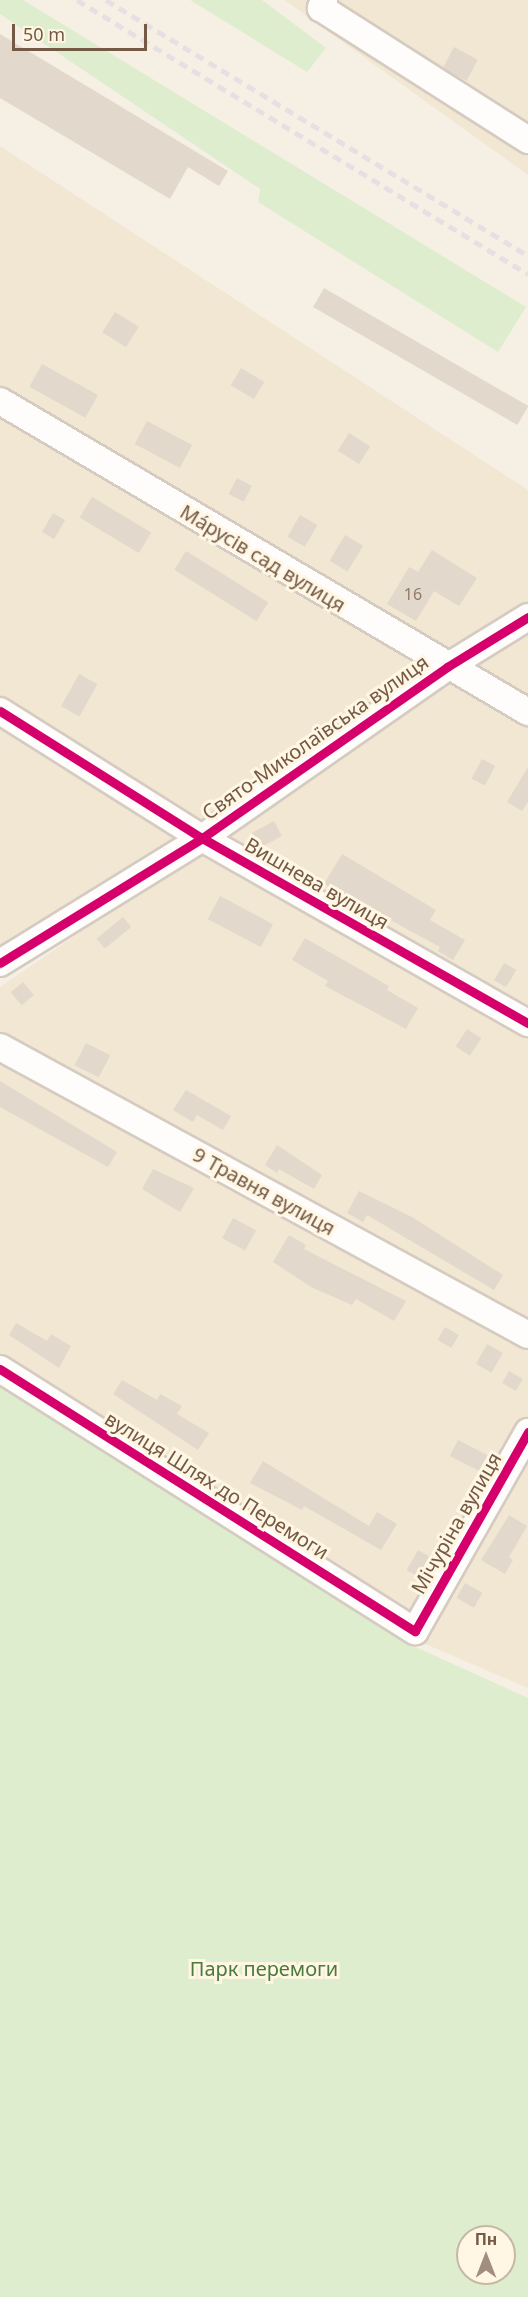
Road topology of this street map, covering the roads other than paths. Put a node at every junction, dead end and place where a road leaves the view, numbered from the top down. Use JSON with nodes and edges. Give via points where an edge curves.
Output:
{"nodes":[{"id":1,"x":322,"y":4,"type":"edge"},
{"id":2,"x":528,"y":140,"type":"edge"},
{"id":3,"x":0,"y":401,"type":"edge"},
{"id":4,"x":528,"y":617,"type":"edge"},
{"id":5,"x":447,"y":667,"type":"junction"},
{"id":6,"x":0,"y":711,"type":"edge"},
{"id":7,"x":528,"y":712,"type":"edge"},
{"id":8,"x":202,"y":838,"type":"junction"},
{"id":9,"x":0,"y":963,"type":"edge"},
{"id":10,"x":528,"y":1023,"type":"edge"},
{"id":11,"x":0,"y":1047,"type":"edge"},
{"id":12,"x":528,"y":1335,"type":"edge"},
{"id":13,"x":0,"y":1369,"type":"edge"},
{"id":14,"x":528,"y":1432,"type":"edge"},
{"id":15,"x":415,"y":1632,"type":"joint"}],
"edges":[{"from":1,"to":2,"type":"street"},
{"from":3,"to":5,"type":"street","name":"Мáрусів сад вулиця"},
{"from":4,"to":5,"type":"street","name":"Свято-Миколаївська вулиця"},
{"from":5,"to":7,"type":"street","name":"Мáрусів сад вулиця"},
{"from":5,"to":8,"type":"street","name":"Свято-Миколаївська вулиця"},
{"from":6,"to":8,"type":"street","name":"Вишнева вулиця"},
{"from":8,"to":9,"type":"street","name":"Свято-Миколаївська вулиця"},
{"from":8,"to":10,"type":"street","name":"Вишнева вулиця"},
{"from":11,"to":12,"type":"street","name":"9 Травня вулиця"},
{"from":13,"to":15,"type":"street","name":"вулиця Шлях до Перемоги"},
{"from":14,"to":15,"type":"street","name":"Мічуріна вулиця"}]}
